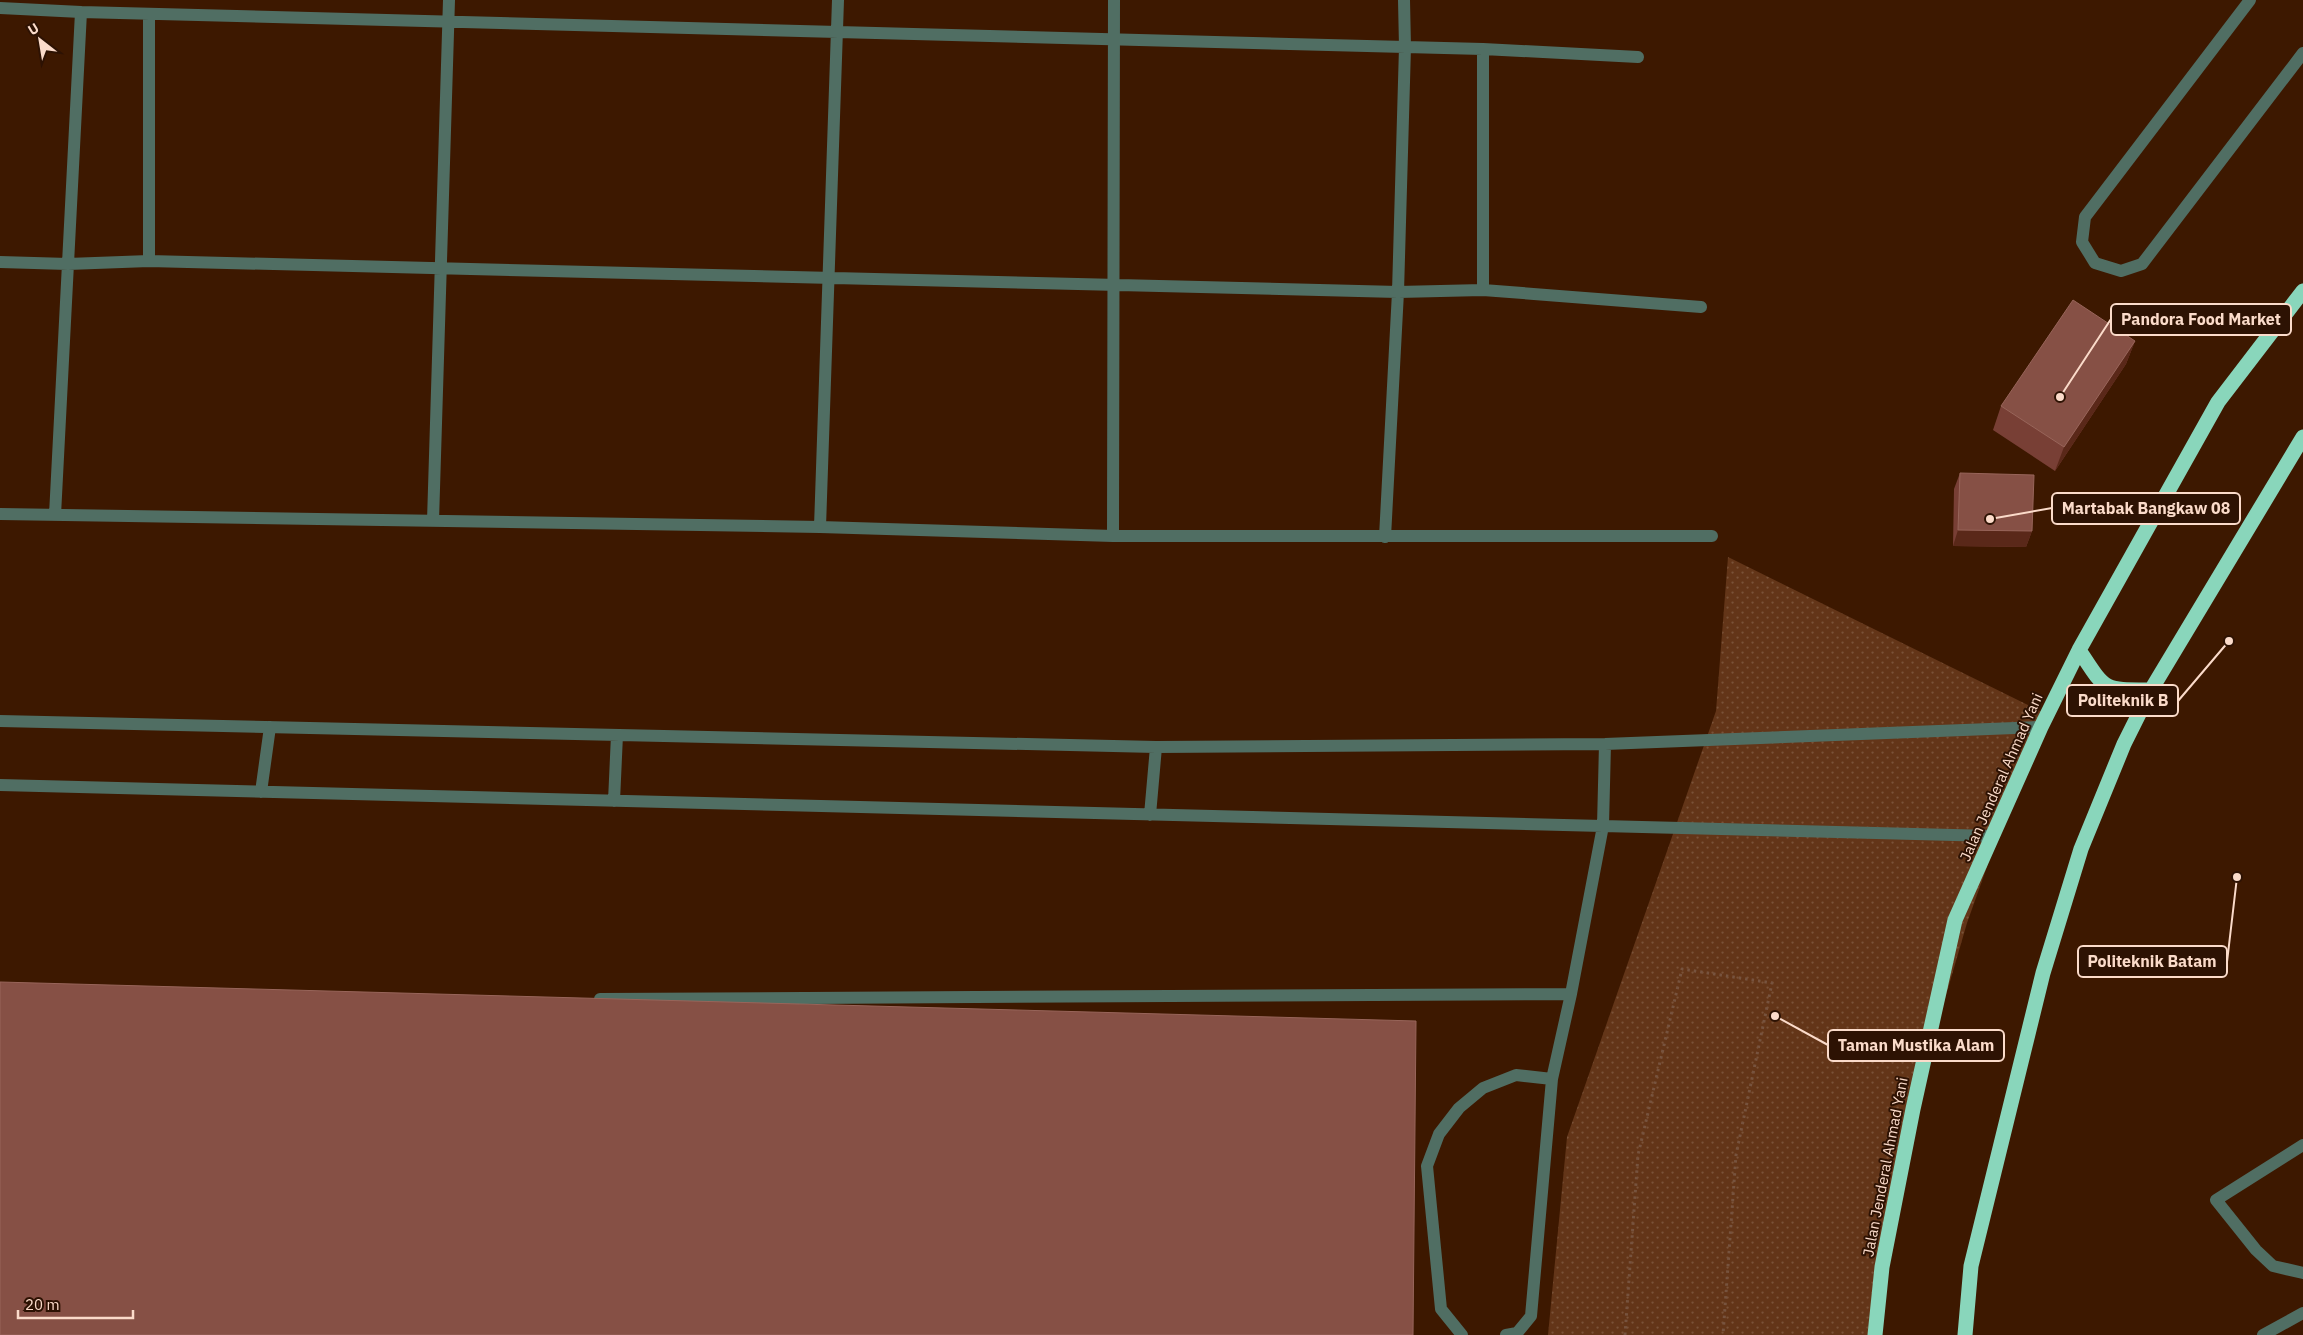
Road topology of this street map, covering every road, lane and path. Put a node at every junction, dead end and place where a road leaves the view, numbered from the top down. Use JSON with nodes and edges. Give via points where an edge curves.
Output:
{"nodes":[{"id":1,"x":449,"y":0,"type":"edge"},
{"id":2,"x":838,"y":0,"type":"edge"},
{"id":3,"x":1114,"y":0,"type":"edge"},
{"id":4,"x":1404,"y":0,"type":"edge"},
{"id":5,"x":2250,"y":0,"type":"edge"},
{"id":6,"x":54,"y":5,"type":"edge"},
{"id":7,"x":0,"y":8,"type":"edge"},
{"id":8,"x":80,"y":12,"type":"junction"},
{"id":9,"x":149,"y":14,"type":"junction"},
{"id":10,"x":448,"y":21,"type":"junction"},
{"id":11,"x":837,"y":32,"type":"junction"},
{"id":12,"x":1114,"y":39,"type":"junction"},
{"id":13,"x":1405,"y":47,"type":"junction"},
{"id":14,"x":1483,"y":49,"type":"junction"},
{"id":15,"x":2303,"y":53,"type":"edge"},
{"id":16,"x":1638,"y":56,"type":"dead end"},
{"id":17,"x":149,"y":261,"type":"junction"},
{"id":18,"x":0,"y":262,"type":"edge"},
{"id":19,"x":68,"y":264,"type":"junction"},
{"id":20,"x":441,"y":269,"type":"junction"},
{"id":21,"x":828,"y":278,"type":"junction"},
{"id":22,"x":1113,"y":284,"type":"junction"},
{"id":23,"x":1483,"y":290,"type":"junction"},
{"id":24,"x":2303,"y":291,"type":"edge"},
{"id":25,"x":1398,"y":292,"type":"junction"},
{"id":26,"x":1701,"y":307,"type":"dead end"},
{"id":27,"x":2301,"y":441,"type":"edge"},
{"id":28,"x":0,"y":514,"type":"edge"},
{"id":29,"x":55,"y":515,"type":"junction"},
{"id":30,"x":433,"y":521,"type":"junction"},
{"id":31,"x":820,"y":527,"type":"junction"},
{"id":32,"x":1112,"y":536,"type":"junction"},
{"id":33,"x":1385,"y":536,"type":"junction"},
{"id":34,"x":1712,"y":536,"type":"dead end"},
{"id":35,"x":2079,"y":650,"type":"junction"},
{"id":36,"x":2151,"y":690,"type":"junction"},
{"id":37,"x":0,"y":721,"type":"edge"},
{"id":38,"x":270,"y":727,"type":"junction"},
{"id":39,"x":2041,"y":728,"type":"junction"},
{"id":40,"x":617,"y":735,"type":"junction"},
{"id":41,"x":1605,"y":744,"type":"junction"},
{"id":42,"x":1156,"y":747,"type":"junction"},
{"id":43,"x":0,"y":785,"type":"edge"},
{"id":44,"x":261,"y":792,"type":"junction"},
{"id":45,"x":614,"y":801,"type":"junction"},
{"id":46,"x":1150,"y":815,"type":"junction"},
{"id":47,"x":1603,"y":826,"type":"junction"},
{"id":48,"x":1993,"y":836,"type":"junction"},
{"id":49,"x":1570,"y":994,"type":"junction"},
{"id":50,"x":586,"y":999,"type":"edge"},
{"id":51,"x":1552,"y":1079,"type":"junction"},
{"id":52,"x":2303,"y":1145,"type":"edge"},
{"id":53,"x":2303,"y":1273,"type":"edge"},
{"id":54,"x":2303,"y":1314,"type":"edge"},
{"id":55,"x":1462,"y":1335,"type":"edge"},
{"id":56,"x":1506,"y":1335,"type":"edge"},
{"id":57,"x":1625,"y":1335,"type":"edge"},
{"id":58,"x":1723,"y":1335,"type":"edge"},
{"id":59,"x":1875,"y":1335,"type":"edge"},
{"id":60,"x":1964,"y":1335,"type":"edge"},
{"id":61,"x":2263,"y":1335,"type":"edge"}],
"edges":[{"from":1,"to":10,"type":"street"},
{"from":2,"to":11,"type":"street"},
{"from":3,"to":12,"type":"street"},
{"from":4,"to":13,"type":"street"},
{"from":5,"to":15,"type":"street","via":[[2085,217],[2082,242],[2096,263],[2120,271],[2142,264]]},
{"from":6,"to":7,"type":"street"},
{"from":6,"to":8,"type":"street"},
{"from":8,"to":9,"type":"street"},
{"from":8,"to":19,"type":"street"},
{"from":9,"to":10,"type":"street"},
{"from":9,"to":17,"type":"street"},
{"from":10,"to":11,"type":"street"},
{"from":10,"to":20,"type":"street"},
{"from":11,"to":12,"type":"street"},
{"from":11,"to":21,"type":"street"},
{"from":12,"to":13,"type":"street"},
{"from":12,"to":22,"type":"street"},
{"from":13,"to":14,"type":"street"},
{"from":13,"to":25,"type":"street"},
{"from":14,"to":16,"type":"street"},
{"from":14,"to":23,"type":"street"},
{"from":17,"to":19,"type":"street"},
{"from":17,"to":20,"type":"street"},
{"from":18,"to":19,"type":"street"},
{"from":19,"to":29,"type":"street"},
{"from":20,"to":21,"type":"street"},
{"from":20,"to":30,"type":"street"},
{"from":21,"to":22,"type":"street"},
{"from":21,"to":31,"type":"street"},
{"from":22,"to":25,"type":"street"},
{"from":22,"to":32,"type":"street"},
{"from":23,"to":25,"type":"street"},
{"from":23,"to":26,"type":"street"},
{"from":24,"to":35,"type":"highway","name":"Jalan Jenderal Ahmad Yani","via":[[2218,402]]},
{"from":25,"to":33,"type":"street"},
{"from":27,"to":36,"type":"highway"},
{"from":28,"to":29,"type":"street"},
{"from":29,"to":30,"type":"street"},
{"from":30,"to":31,"type":"street"},
{"from":31,"to":32,"type":"street"},
{"from":32,"to":33,"type":"street"},
{"from":33,"to":34,"type":"street"},
{"from":35,"to":36,"type":"highway","via":[[2101,683],[2114,690]]},
{"from":35,"to":39,"type":"highway","name":"Jalan Jenderal Ahmad Yani"},
{"from":36,"to":60,"type":"highway","via":[[2124,744],[2081,849],[2043,973],[1971,1266]]},
{"from":37,"to":38,"type":"street"},
{"from":38,"to":40,"type":"street"},
{"from":38,"to":44,"type":"street"},
{"from":39,"to":41,"type":"street"},
{"from":39,"to":48,"type":"highway","name":"Jalan Jenderal Ahmad Yani"},
{"from":40,"to":42,"type":"street"},
{"from":40,"to":45,"type":"street"},
{"from":41,"to":42,"type":"street"},
{"from":41,"to":47,"type":"street"},
{"from":42,"to":46,"type":"street"},
{"from":43,"to":44,"type":"street"},
{"from":44,"to":45,"type":"street"},
{"from":45,"to":46,"type":"street"},
{"from":46,"to":47,"type":"street"},
{"from":47,"to":48,"type":"street"},
{"from":47,"to":49,"type":"street"},
{"from":48,"to":59,"type":"highway","name":"Jalan Jenderal Ahmad Yani","via":[[1955,920],[1882,1268]]},
{"from":49,"to":50,"type":"street"},
{"from":49,"to":51,"type":"street"},
{"from":51,"to":55,"type":"street","via":[[1516,1075],[1483,1088],[1459,1108],[1439,1134],[1427,1166],[1441,1309]]},
{"from":51,"to":56,"type":"street","via":[[1531,1316],[1518,1333]]},
{"from":52,"to":53,"type":"street","via":[[2216,1200],[2273,1266]]},
{"from":54,"to":61,"type":"street"},
{"from":57,"to":58,"type":"path","via":[[1638,1155],[1682,969],[1772,983],[1736,1156]]}]}
